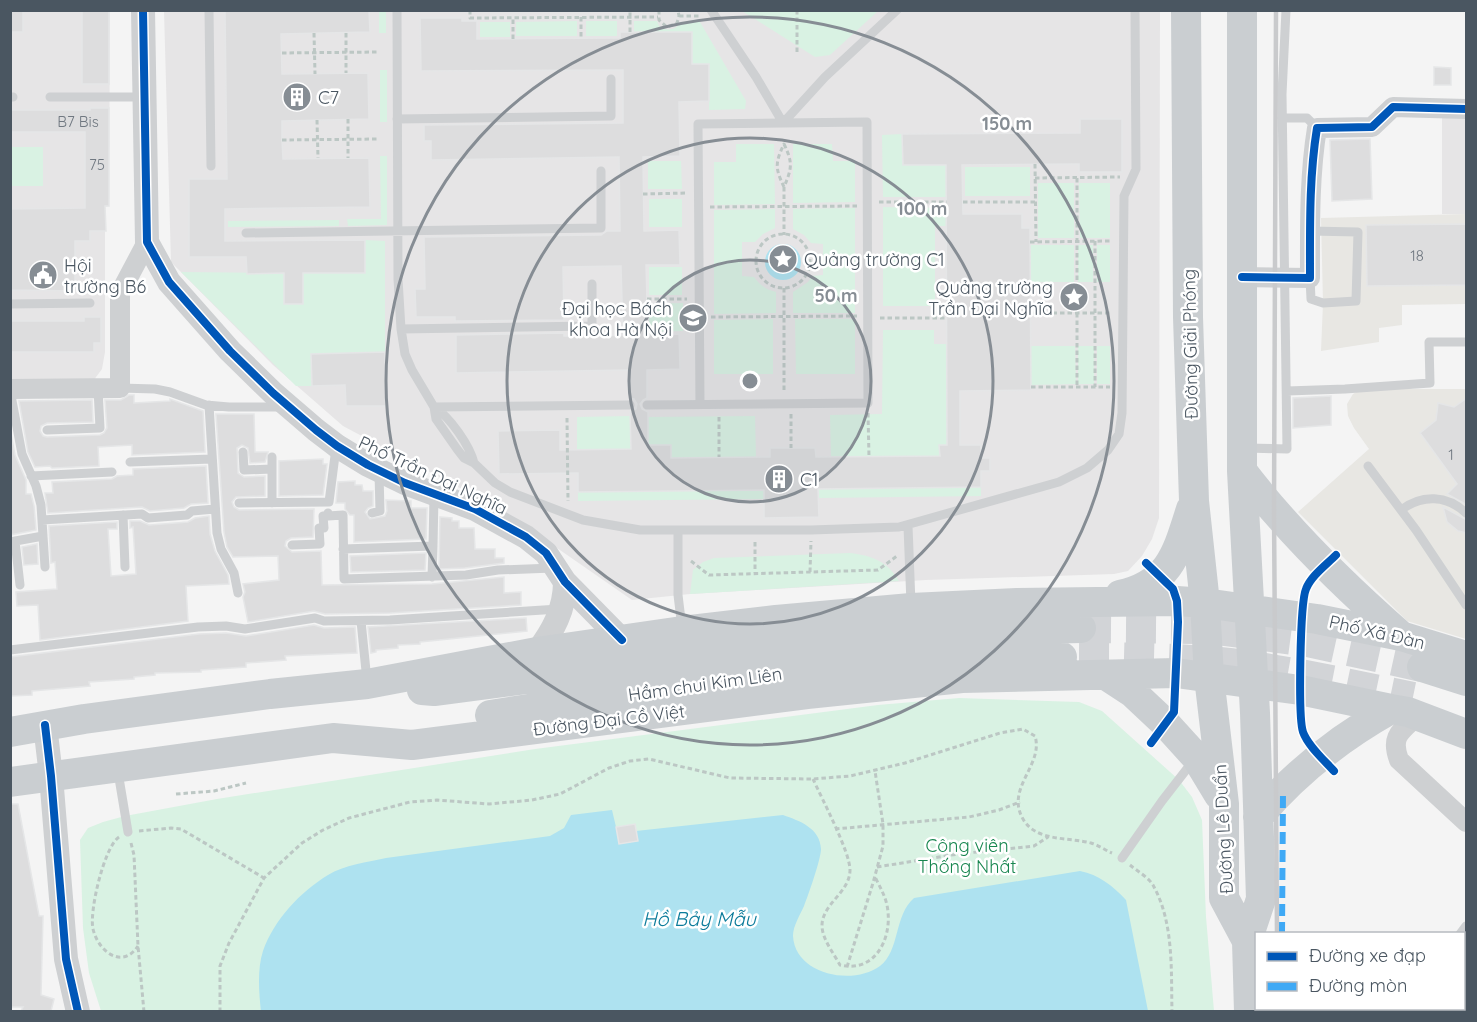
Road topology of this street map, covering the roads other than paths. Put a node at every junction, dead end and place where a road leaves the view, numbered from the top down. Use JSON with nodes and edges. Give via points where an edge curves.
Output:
{"nodes":[{"id":1,"x":142,"y":10,"type":"edge"},
{"id":2,"x":209,"y":10,"type":"edge"},
{"id":3,"x":396,"y":10,"type":"edge"},
{"id":4,"x":897,"y":10,"type":"edge"},
{"id":5,"x":1135,"y":10,"type":"edge"},
{"id":6,"x":1186,"y":10,"type":"edge"},
{"id":7,"x":1242,"y":10,"type":"edge"},
{"id":8,"x":1286,"y":10,"type":"edge"},
{"id":9,"x":707,"y":13,"type":"edge"},
{"id":10,"x":611,"y":79,"type":"dead end"},
{"id":11,"x":50,"y":97,"type":"dead end"},
{"id":12,"x":144,"y":97,"type":"junction"},
{"id":13,"x":1467,"y":108,"type":"edge"},
{"id":14,"x":1282,"y":118,"type":"junction"},
{"id":15,"x":397,"y":119,"type":"junction"},
{"id":16,"x":783,"y":123,"type":"junction"},
{"id":17,"x":1317,"y":128,"type":"junction"},
{"id":18,"x":211,"y":166,"type":"dead end"},
{"id":19,"x":601,"y":171,"type":"dead end"},
{"id":20,"x":397,"y":230,"type":"junction"},
{"id":21,"x":1310,"y":231,"type":"junction"},
{"id":22,"x":246,"y":233,"type":"dead end"},
{"id":23,"x":147,"y":242,"type":"junction"},
{"id":24,"x":1242,"y":277,"type":"junction"},
{"id":25,"x":1286,"y":277,"type":"junction"},
{"id":26,"x":1310,"y":278,"type":"junction"},
{"id":27,"x":592,"y":284,"type":"dead end"},
{"id":28,"x":90,"y":303,"type":"dead end"},
{"id":29,"x":10,"y":304,"type":"edge"},
{"id":30,"x":401,"y":329,"type":"junction"},
{"id":31,"x":1467,"y":342,"type":"edge"},
{"id":32,"x":120,"y":388,"type":"junction"},
{"id":33,"x":10,"y":389,"type":"edge"},
{"id":34,"x":98,"y":389,"type":"junction"},
{"id":35,"x":1287,"y":390,"type":"junction"},
{"id":36,"x":700,"y":404,"type":"junction"},
{"id":37,"x":209,"y":405,"type":"junction"},
{"id":38,"x":630,"y":405,"type":"dead end"},
{"id":39,"x":647,"y":405,"type":"dead end"},
{"id":40,"x":290,"y":407,"type":"junction"},
{"id":41,"x":434,"y":407,"type":"junction"},
{"id":42,"x":47,"y":430,"type":"dead end"},
{"id":43,"x":337,"y":446,"type":"junction"},
{"id":44,"x":243,"y":452,"type":"dead end"},
{"id":45,"x":272,"y":457,"type":"dead end"},
{"id":46,"x":212,"y":459,"type":"junction"},
{"id":47,"x":1242,"y":459,"type":"junction"},
{"id":48,"x":130,"y":462,"type":"dead end"},
{"id":49,"x":1368,"y":466,"type":"dead end"},
{"id":50,"x":272,"y":469,"type":"junction"},
{"id":51,"x":379,"y":471,"type":"junction"},
{"id":52,"x":112,"y":472,"type":"dead end"},
{"id":53,"x":31,"y":476,"type":"junction"},
{"id":54,"x":434,"y":494,"type":"junction"},
{"id":55,"x":1194,"y":501,"type":"junction"},
{"id":56,"x":272,"y":502,"type":"junction"},
{"id":57,"x":329,"y":502,"type":"junction"},
{"id":58,"x":239,"y":503,"type":"dead end"},
{"id":59,"x":215,"y":509,"type":"junction"},
{"id":60,"x":1401,"y":510,"type":"junction"},
{"id":61,"x":372,"y":513,"type":"dead end"},
{"id":62,"x":1467,"y":513,"type":"edge"},
{"id":63,"x":123,"y":515,"type":"junction"},
{"id":64,"x":328,"y":516,"type":"junction"},
{"id":65,"x":42,"y":520,"type":"junction"},
{"id":66,"x":908,"y":526,"type":"junction"},
{"id":67,"x":678,"y":531,"type":"junction"},
{"id":68,"x":43,"y":536,"type":"junction"},
{"id":69,"x":13,"y":541,"type":"edge"},
{"id":70,"x":292,"y":545,"type":"dead end"},
{"id":71,"x":433,"y":546,"type":"junction"},
{"id":72,"x":343,"y":549,"type":"junction"},
{"id":73,"x":45,"y":567,"type":"dead end"},
{"id":74,"x":125,"y":567,"type":"dead end"},
{"id":75,"x":561,"y":575,"type":"junction"},
{"id":76,"x":432,"y":577,"type":"junction"},
{"id":77,"x":20,"y":585,"type":"dead end"},
{"id":78,"x":238,"y":593,"type":"dead end"},
{"id":79,"x":1463,"y":593,"type":"edge"},
{"id":80,"x":1204,"y":603,"type":"junction"},
{"id":81,"x":1467,"y":605,"type":"edge"},
{"id":82,"x":911,"y":608,"type":"junction"},
{"id":83,"x":561,"y":609,"type":"junction"},
{"id":84,"x":1250,"y":609,"type":"junction"},
{"id":85,"x":361,"y":621,"type":"junction"},
{"id":86,"x":1082,"y":629,"type":"junction"},
{"id":87,"x":682,"y":631,"type":"junction"},
{"id":88,"x":1401,"y":636,"type":"junction"},
{"id":89,"x":622,"y":640,"type":"junction"},
{"id":90,"x":10,"y":650,"type":"edge"},
{"id":91,"x":537,"y":652,"type":"junction"},
{"id":92,"x":1467,"y":656,"type":"edge"},
{"id":93,"x":1422,"y":667,"type":"tunnel mouth"},
{"id":94,"x":1107,"y":676,"type":"junction"},
{"id":95,"x":1209,"y":677,"type":"junction"},
{"id":96,"x":1467,"y":681,"type":"edge"},
{"id":97,"x":1254,"y":683,"type":"junction"},
{"id":98,"x":367,"y":684,"type":"junction"},
{"id":99,"x":1407,"y":707,"type":"junction"},
{"id":100,"x":1467,"y":716,"type":"edge"},
{"id":101,"x":45,"y":725,"type":"junction"},
{"id":102,"x":10,"y":732,"type":"edge"},
{"id":103,"x":1467,"y":734,"type":"edge"},
{"id":104,"x":333,"y":738,"type":"junction"},
{"id":105,"x":1196,"y":757,"type":"junction"},
{"id":106,"x":118,"y":767,"type":"junction"},
{"id":107,"x":51,"y":776,"type":"junction"},
{"id":108,"x":10,"y":782,"type":"edge"},
{"id":109,"x":1224,"y":804,"type":"junction"},
{"id":110,"x":1258,"y":817,"type":"junction"},
{"id":111,"x":1467,"y":822,"type":"edge"},
{"id":112,"x":128,"y":832,"type":"road end"},
{"id":113,"x":1122,"y":858,"type":"road end"},
{"id":114,"x":1247,"y":941,"type":"junction"},
{"id":115,"x":78,"y":1011,"type":"edge"},
{"id":116,"x":1249,"y":1011,"type":"edge"}],
"edges":[{"from":1,"to":12,"type":"street","name":"Phố Trần Đại Nghĩa"},
{"from":2,"to":18,"type":"lane"},
{"from":3,"to":15,"type":"lane"},
{"from":4,"to":16,"type":"lane","via":[[825,77]]},
{"from":5,"to":66,"type":"lane","via":[[1136,169],[1124,196],[1119,434],[1087,468],[1059,482]]},
{"from":6,"to":55,"type":"main road","name":"Đường Giải Phóng","via":[[1188,317]]},
{"from":7,"to":24,"type":"main road"},
{"from":8,"to":14,"type":"lane"},
{"from":9,"to":16,"type":"lane","via":[[756,77]]},
{"from":10,"to":15,"type":"lane","via":[[611,116]]},
{"from":11,"to":12,"type":"lane"},
{"from":12,"to":23,"type":"street","name":"Phố Trần Đại Nghĩa"},
{"from":13,"to":17,"type":"street","via":[[1394,107],[1372,127]]},
{"from":14,"to":17,"type":"lane","via":[[1307,118]]},
{"from":14,"to":25,"type":"lane"},
{"from":15,"to":20,"type":"lane"},
{"from":16,"to":36,"type":"lane","via":[[698,124]]},
{"from":16,"to":36,"type":"lane","via":[[867,123],[868,403]]},
{"from":17,"to":21,"type":"street"},
{"from":19,"to":20,"type":"lane","via":[[602,228]]},
{"from":20,"to":22,"type":"lane"},
{"from":20,"to":30,"type":"lane"},
{"from":21,"to":26,"type":"street"},
{"from":21,"to":26,"type":"lane","via":[[1358,232],[1356,301],[1323,303],[1311,299]]},
{"from":23,"to":32,"type":"street","via":[[120,293]]},
{"from":23,"to":40,"type":"street","name":"Phố Trần Đại Nghĩa","via":[[169,282],[230,351]]},
{"from":24,"to":25,"type":"street"},
{"from":24,"to":47,"type":"main road"},
{"from":25,"to":26,"type":"street"},
{"from":25,"to":35,"type":"lane"},
{"from":27,"to":30,"type":"lane","via":[[592,326]]},
{"from":28,"to":29,"type":"lane"},
{"from":30,"to":41,"type":"lane","via":[[405,354]]},
{"from":31,"to":35,"type":"lane","via":[[1429,342],[1430,383]]},
{"from":32,"to":34,"type":"street"},
{"from":32,"to":37,"type":"lane","via":[[155,389]]},
{"from":33,"to":34,"type":"street"},
{"from":33,"to":53,"type":"lane","via":[[22,454]]},
{"from":34,"to":42,"type":"lane","via":[[100,428]]},
{"from":35,"to":47,"type":"lane","via":[[1287,448]]},
{"from":36,"to":39,"type":"lane"},
{"from":37,"to":40,"type":"lane"},
{"from":37,"to":46,"type":"lane"},
{"from":38,"to":41,"type":"lane"},
{"from":40,"to":43,"type":"street","name":"Phố Trần Đại Nghĩa"},
{"from":41,"to":67,"type":"lane","via":[[443,413],[471,452],[474,463],[510,492],[568,515],[612,526]]},
{"from":43,"to":51,"type":"street","name":"Phố Trần Đại Nghĩa"},
{"from":43,"to":57,"type":"lane"},
{"from":44,"to":50,"type":"lane","via":[[244,470]]},
{"from":45,"to":50,"type":"lane"},
{"from":46,"to":48,"type":"lane"},
{"from":46,"to":59,"type":"lane"},
{"from":47,"to":84,"type":"main road"},
{"from":47,"to":88,"type":"main road","via":[[1274,512],[1352,593]]},
{"from":49,"to":60,"type":"lane"},
{"from":50,"to":56,"type":"lane"},
{"from":51,"to":54,"type":"street","name":"Phố Trần Đại Nghĩa"},
{"from":51,"to":61,"type":"lane","via":[[380,511]]},
{"from":52,"to":53,"type":"lane"},
{"from":53,"to":65,"type":"lane","via":[[39,495]]},
{"from":54,"to":71,"type":"lane"},
{"from":54,"to":75,"type":"street","name":"Phố Trần Đại Nghĩa","via":[[475,509],[526,537],[546,553]]},
{"from":55,"to":80,"type":"main road","name":"Đường Giải Phóng"},
{"from":55,"to":86,"type":"main road","via":[[1168,567],[1150,586],[1134,592]]},
{"from":56,"to":57,"type":"lane"},
{"from":56,"to":58,"type":"lane"},
{"from":57,"to":64,"type":"lane"},
{"from":59,"to":63,"type":"lane","via":[[148,518],[142,514]]},
{"from":59,"to":78,"type":"lane","via":[[218,542],[231,566]]},
{"from":60,"to":62,"type":"lane","via":[[1423,498],[1435,498]]},
{"from":60,"to":79,"type":"lane"},
{"from":63,"to":65,"type":"lane"},
{"from":63,"to":74,"type":"lane"},
{"from":64,"to":70,"type":"lane","via":[[323,516],[324,528],[319,528],[320,544]]},
{"from":64,"to":72,"type":"lane","via":[[343,515]]},
{"from":65,"to":68,"type":"lane"},
{"from":66,"to":67,"type":"lane"},
{"from":66,"to":82,"type":"lane"},
{"from":67,"to":87,"type":"lane"},
{"from":68,"to":69,"type":"lane"},
{"from":68,"to":73,"type":"lane"},
{"from":69,"to":77,"type":"lane"},
{"from":71,"to":72,"type":"lane"},
{"from":71,"to":76,"type":"lane"},
{"from":72,"to":76,"type":"lane","via":[[344,579]]},
{"from":75,"to":76,"type":"lane","via":[[498,570]]},
{"from":75,"to":83,"type":"street","via":[[565,594]]},
{"from":75,"to":89,"type":"street","name":"Phố Trần Đại Nghĩa"},
{"from":79,"to":81,"type":"lane"},
{"from":80,"to":84,"type":"main road","name":"Phố Xã Đàn"},
{"from":80,"to":86,"type":"main road","via":[[1177,601]]},
{"from":80,"to":95,"type":"main road","name":"Đường Giải Phóng"},
{"from":82,"to":86,"type":"main road","via":[[1017,603]]},
{"from":82,"to":87,"type":"main road"},
{"from":83,"to":85,"type":"lane"},
{"from":83,"to":91,"type":"street","via":[[551,634]]},
{"from":84,"to":88,"type":"main road","name":"Phố Xã Đàn"},
{"from":84,"to":97,"type":"main road"},
{"from":85,"to":90,"type":"lane","via":[[315,618],[245,629],[198,627]]},
{"from":85,"to":98,"type":"lane"},
{"from":86,"to":98,"type":"main road","name":"Hầm chui Kim Liên","via":[[959,631],[796,644],[434,691]]},
{"from":86,"to":104,"type":"main road","name":"Hầm chui Kim Liên","via":[[957,656],[625,694]]},
{"from":87,"to":89,"type":"main road"},
{"from":88,"to":92,"type":"main road","name":"Phố Xã Đàn"},
{"from":89,"to":91,"type":"main road"},
{"from":91,"to":98,"type":"main road"},
{"from":93,"to":96,"type":"main road"},
{"from":94,"to":95,"type":"main road","name":"Đường Đại Cồ Việt"},
{"from":94,"to":104,"type":"main road","name":"Đường Đại Cồ Việt","via":[[962,678],[412,745]]},
{"from":94,"to":105,"type":"main road","via":[[1133,693]]},
{"from":95,"to":97,"type":"main road","name":"Đường Đại Cồ Việt"},
{"from":95,"to":109,"type":"main road","name":"Đường Lê Duẩn"},
{"from":97,"to":99,"type":"main road"},
{"from":97,"to":110,"type":"main road","name":"Đường Lê Duẩn"},
{"from":98,"to":101,"type":"main road"},
{"from":99,"to":100,"type":"main road"},
{"from":99,"to":103,"type":"main road"},
{"from":99,"to":110,"type":"main road","via":[[1356,729],[1337,743],[1277,795]]},
{"from":99,"to":111,"type":"street","via":[[1394,748],[1399,760]]},
{"from":101,"to":102,"type":"main road"},
{"from":101,"to":107,"type":"street"},
{"from":104,"to":106,"type":"main road","name":"Đường Đại Cồ Việt"},
{"from":105,"to":109,"type":"main road"},
{"from":105,"to":113,"type":"lane"},
{"from":106,"to":107,"type":"main road","name":"Đường Đại Cồ Việt"},
{"from":106,"to":112,"type":"lane"},
{"from":107,"to":108,"type":"main road","name":"Đường Đại Cồ Việt"},
{"from":107,"to":115,"type":"street","via":[[66,959]]},
{"from":109,"to":114,"type":"main road","name":"Đường Lê Duẩn","via":[[1224,898]]},
{"from":110,"to":114,"type":"main road","name":"Đường Lê Duẩn","via":[[1261,899]]},
{"from":114,"to":116,"type":"main road","name":"Đường Lê Duẩn"}]}
